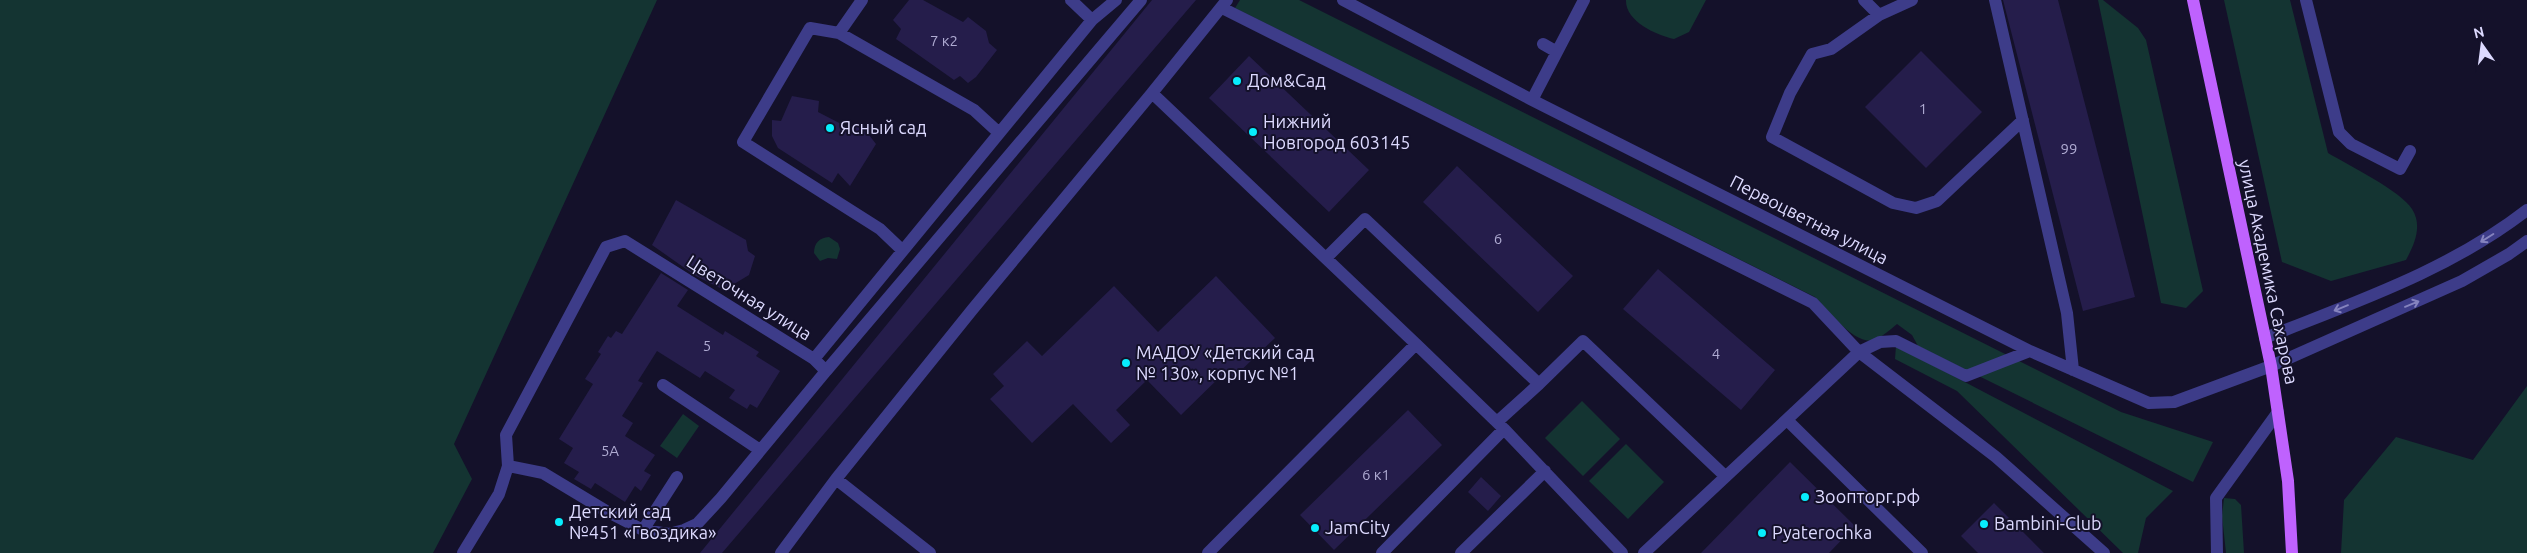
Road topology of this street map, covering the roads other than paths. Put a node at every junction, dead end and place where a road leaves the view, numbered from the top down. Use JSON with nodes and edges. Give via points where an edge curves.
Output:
{"nodes":[{"id":1,"x":862,"y":0,"type":"edge"},
{"id":2,"x":1071,"y":0,"type":"edge"},
{"id":3,"x":1116,"y":0,"type":"edge"},
{"id":4,"x":1141,"y":0,"type":"edge"},
{"id":5,"x":1343,"y":0,"type":"edge"},
{"id":6,"x":1584,"y":0,"type":"edge"},
{"id":7,"x":1864,"y":0,"type":"edge"},
{"id":8,"x":1912,"y":0,"type":"edge"},
{"id":9,"x":1995,"y":0,"type":"edge"},
{"id":10,"x":2193,"y":0,"type":"edge"},
{"id":11,"x":2306,"y":0,"type":"edge"},
{"id":12,"x":1225,"y":4,"type":"edge"},
{"id":13,"x":1879,"y":15,"type":"junction"},
{"id":14,"x":1092,"y":20,"type":"junction"},
{"id":15,"x":839,"y":33,"type":"junction"},
{"id":16,"x":1543,"y":44,"type":"dead end"},
{"id":17,"x":1557,"y":52,"type":"junction"},
{"id":18,"x":1152,"y":93,"type":"junction"},
{"id":19,"x":1532,"y":100,"type":"junction"},
{"id":20,"x":2023,"y":120,"type":"junction"},
{"id":21,"x":998,"y":132,"type":"junction"},
{"id":22,"x":2410,"y":151,"type":"dead end"},
{"id":23,"x":2527,"y":210,"type":"edge"},
{"id":24,"x":2527,"y":241,"type":"edge"},
{"id":25,"x":902,"y":250,"type":"junction"},
{"id":26,"x":1326,"y":258,"type":"junction"},
{"id":27,"x":2265,"y":338,"type":"junction"},
{"id":28,"x":1416,"y":344,"type":"junction"},
{"id":29,"x":2030,"y":351,"type":"junction"},
{"id":30,"x":1859,"y":352,"type":"junction"},
{"id":31,"x":814,"y":359,"type":"junction"},
{"id":32,"x":2271,"y":366,"type":"junction"},
{"id":33,"x":2073,"y":370,"type":"junction"},
{"id":34,"x":826,"y":371,"type":"junction"},
{"id":35,"x":1538,"y":384,"type":"junction"},
{"id":36,"x":664,"y":385,"type":"dead end"},
{"id":37,"x":2278,"y":412,"type":"junction"},
{"id":38,"x":1786,"y":420,"type":"junction"},
{"id":39,"x":1501,"y":426,"type":"junction"},
{"id":40,"x":760,"y":450,"type":"junction"},
{"id":41,"x":508,"y":466,"type":"junction"},
{"id":42,"x":1545,"y":471,"type":"junction"},
{"id":43,"x":1725,"y":476,"type":"junction"},
{"id":44,"x":677,"y":477,"type":"dead end"},
{"id":45,"x":836,"y":479,"type":"junction"},
{"id":46,"x":643,"y":530,"type":"junction"},
{"id":47,"x":1915,"y":551,"type":"edge"},
{"id":48,"x":463,"y":553,"type":"edge"},
{"id":49,"x":781,"y":553,"type":"edge"},
{"id":50,"x":930,"y":553,"type":"edge"},
{"id":51,"x":1208,"y":553,"type":"edge"},
{"id":52,"x":1382,"y":553,"type":"edge"},
{"id":53,"x":1461,"y":553,"type":"edge"},
{"id":54,"x":1622,"y":553,"type":"edge"},
{"id":55,"x":1644,"y":553,"type":"edge"},
{"id":56,"x":2104,"y":553,"type":"edge"},
{"id":57,"x":2217,"y":553,"type":"edge"},
{"id":58,"x":2292,"y":553,"type":"edge"}],
"edges":[{"from":1,"to":15,"type":"street"},
{"from":2,"to":14,"type":"street"},
{"from":3,"to":14,"type":"street","name":"Цветочная улица"},
{"from":4,"to":34,"type":"street"},
{"from":5,"to":19,"type":"street","name":"Первоцветная улица"},
{"from":6,"to":17,"type":"street"},
{"from":7,"to":13,"type":"street"},
{"from":8,"to":13,"type":"street"},
{"from":9,"to":20,"type":"street"},
{"from":10,"to":27,"type":"main road","name":"улица Академика Сахарова"},
{"from":11,"to":22,"type":"street","via":[[2339,132],[2351,144],[2400,169]]},
{"from":12,"to":18,"type":"street"},
{"from":12,"to":30,"type":"street","via":[[1813,304]]},
{"from":13,"to":20,"type":"street","via":[[1831,49],[1812,54],[1790,93],[1772,137],[1893,203],[1916,208],[1937,201]]},
{"from":14,"to":21,"type":"street","name":"Цветочная улица"},
{"from":15,"to":21,"type":"street","via":[[974,110]]},
{"from":15,"to":25,"type":"street","via":[[810,28],[743,142],[880,229]]},
{"from":16,"to":17,"type":"street"},
{"from":17,"to":19,"type":"street"},
{"from":18,"to":26,"type":"street"},
{"from":18,"to":45,"type":"street"},
{"from":19,"to":29,"type":"street","name":"Первоцветная улица"},
{"from":20,"to":33,"type":"street","via":[[2067,312]]},
{"from":21,"to":25,"type":"street","name":"Цветочная улица"},
{"from":23,"to":27,"type":"street","one_way":true,"via":[[2458,255],[2405,282]]},
{"from":32,"to":24,"type":"street","name":"Первоцветная улица","one_way":true,"via":[[2447,288]]},
{"from":25,"to":31,"type":"street","name":"Цветочная улица"},
{"from":26,"to":28,"type":"street"},
{"from":26,"to":35,"type":"street","via":[[1365,220]]},
{"from":27,"to":32,"type":"main road","name":"улица Академика Сахарова"},
{"from":28,"to":39,"type":"street"},
{"from":28,"to":51,"type":"street"},
{"from":29,"to":30,"type":"street","via":[[1966,376],[1896,341],[1880,342]]},
{"from":29,"to":33,"type":"street","name":"Первоцветная улица"},
{"from":30,"to":38,"type":"street"},
{"from":30,"to":56,"type":"street","via":[[1996,457]]},
{"from":31,"to":34,"type":"street"},
{"from":31,"to":41,"type":"street","name":"Цветочная улица","via":[[624,241],[606,247],[506,435]]},
{"from":32,"to":33,"type":"street","name":"Первоцветная улица","via":[[2174,402],[2149,403]]},
{"from":32,"to":37,"type":"main road","name":"улица Академика Сахарова"},
{"from":34,"to":40,"type":"street"},
{"from":35,"to":39,"type":"street"},
{"from":35,"to":43,"type":"street","via":[[1583,341]]},
{"from":36,"to":40,"type":"street"},
{"from":37,"to":57,"type":"street","via":[[2216,498]]},
{"from":37,"to":58,"type":"main road","name":"улица Академика Сахарова","via":[[2288,481]]},
{"from":38,"to":43,"type":"street"},
{"from":38,"to":47,"type":"street"},
{"from":39,"to":42,"type":"street"},
{"from":39,"to":52,"type":"street"},
{"from":40,"to":46,"type":"street","via":[[697,524],[669,534]]},
{"from":41,"to":46,"type":"street","via":[[543,473]]},
{"from":41,"to":48,"type":"street","name":"Цветочная улица","via":[[499,494]]},
{"from":42,"to":53,"type":"street"},
{"from":42,"to":54,"type":"street"},
{"from":43,"to":55,"type":"street"},
{"from":44,"to":46,"type":"street"},
{"from":45,"to":49,"type":"street"},
{"from":45,"to":50,"type":"street"}]}
